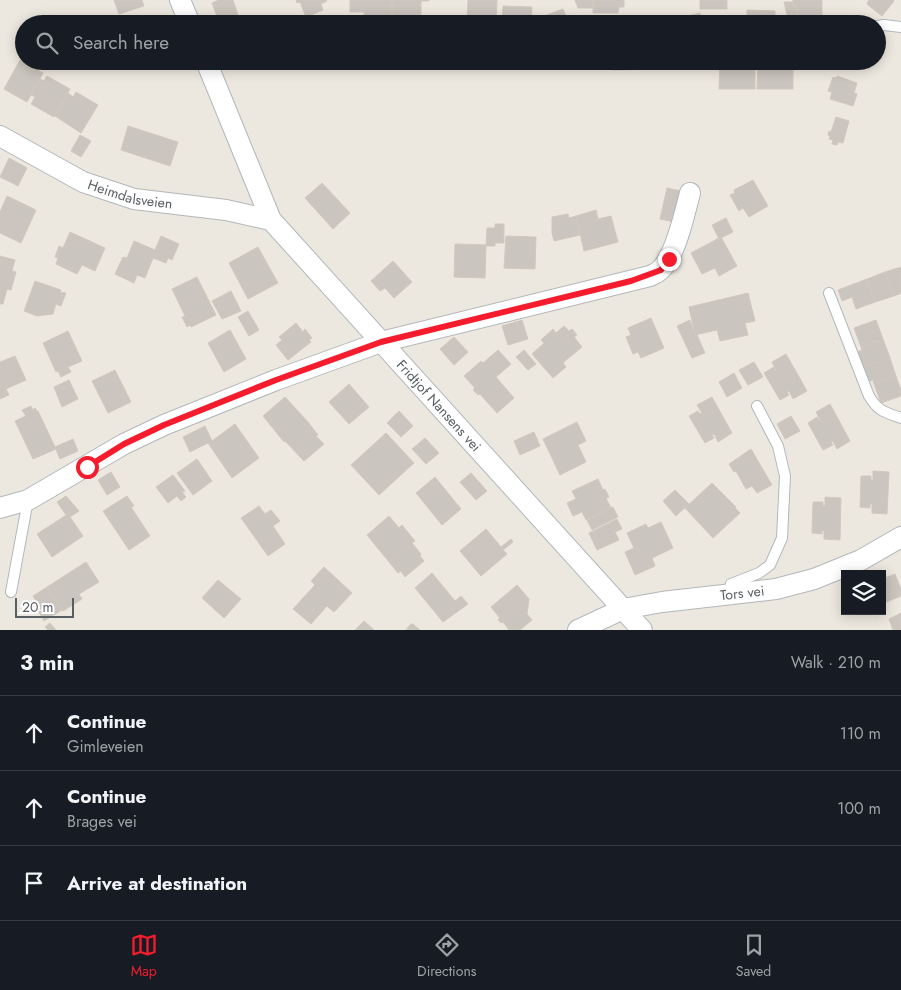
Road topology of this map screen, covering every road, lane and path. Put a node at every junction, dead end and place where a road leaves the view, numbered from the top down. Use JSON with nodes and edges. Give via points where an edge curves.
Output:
{"nodes":[{"id":1,"x":180,"y":0,"type":"edge"},
{"id":2,"x":186,"y":15,"type":"edge"},
{"id":3,"x":886,"y":25,"type":"edge"},
{"id":4,"x":901,"y":26,"type":"edge"},
{"id":5,"x":210,"y":70,"type":"edge"},
{"id":6,"x":0,"y":136,"type":"edge"},
{"id":7,"x":690,"y":193,"type":"dead end"},
{"id":8,"x":271,"y":220,"type":"junction"},
{"id":9,"x":829,"y":293,"type":"dead end"},
{"id":10,"x":381,"y":342,"type":"junction"},
{"id":11,"x":757,"y":406,"type":"dead end"},
{"id":12,"x":901,"y":418,"type":"edge"},
{"id":13,"x":28,"y":500,"type":"junction"},
{"id":14,"x":0,"y":508,"type":"edge"},
{"id":15,"x":901,"y":537,"type":"edge"},
{"id":16,"x":11,"y":592,"type":"dead end"},
{"id":17,"x":731,"y":595,"type":"junction"},
{"id":18,"x":623,"y":609,"type":"junction"},
{"id":19,"x":578,"y":630,"type":"edge"},
{"id":20,"x":642,"y":630,"type":"edge"}],
"edges":[{"from":1,"to":2,"type":"street"},
{"from":3,"to":4,"type":"lane"},
{"from":5,"to":8,"type":"street","name":"Fridtjof Nansens vei"},
{"from":6,"to":8,"type":"street","name":"Heimdalsveien","via":[[83,182],[134,199],[226,210]]},
{"from":7,"to":10,"type":"street","via":[[681,228],[661,270],[631,281]]},
{"from":8,"to":10,"type":"street","name":"Fridtjof Nansens vei"},
{"from":9,"to":12,"type":"lane","via":[[869,396],[876,407]]},
{"from":10,"to":13,"type":"street","via":[[164,425],[124,444]]},
{"from":10,"to":18,"type":"street","name":"Fridtjof Nansens vei"},
{"from":11,"to":17,"type":"lane","via":[[778,446],[784,476],[782,538],[770,565],[759,574],[731,584]]},
{"from":13,"to":14,"type":"street"},
{"from":13,"to":16,"type":"lane"},
{"from":15,"to":17,"type":"street","name":"Tors vei","via":[[861,560],[814,579],[776,589]]},
{"from":17,"to":18,"type":"street","name":"Tors vei"},
{"from":18,"to":19,"type":"street","name":"Tors vei"},
{"from":18,"to":20,"type":"street","name":"Fridtjof Nansens vei"}]}
